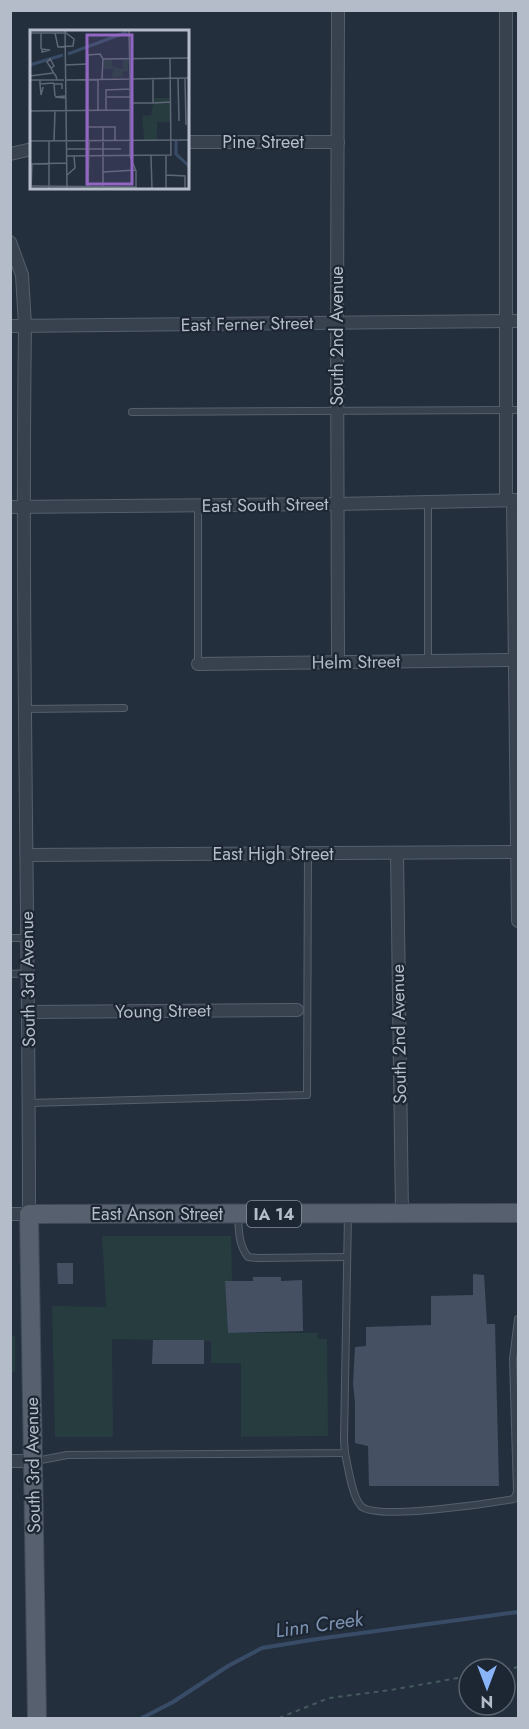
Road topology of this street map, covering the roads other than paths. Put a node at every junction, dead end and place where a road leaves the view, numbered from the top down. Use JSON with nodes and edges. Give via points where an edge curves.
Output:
{"nodes":[{"id":1,"x":338,"y":10,"type":"edge"},
{"id":2,"x":506,"y":10,"type":"edge"},
{"id":3,"x":189,"y":142,"type":"edge"},
{"id":4,"x":338,"y":142,"type":"junction"},
{"id":5,"x":30,"y":149,"type":"edge"},
{"id":6,"x":10,"y":154,"type":"edge"},
{"id":7,"x":10,"y":242,"type":"edge"},
{"id":8,"x":512,"y":321,"type":"edge"},
{"id":9,"x":337,"y":322,"type":"junction"},
{"id":10,"x":10,"y":326,"type":"edge"},
{"id":11,"x":25,"y":326,"type":"junction"},
{"id":12,"x":512,"y":410,"type":"edge"},
{"id":13,"x":132,"y":412,"type":"dead end"},
{"id":14,"x":337,"y":412,"type":"junction"},
{"id":15,"x":512,"y":500,"type":"edge"},
{"id":16,"x":428,"y":502,"type":"junction"},
{"id":17,"x":338,"y":504,"type":"junction"},
{"id":18,"x":198,"y":506,"type":"junction"},
{"id":19,"x":10,"y":507,"type":"edge"},
{"id":20,"x":24,"y":507,"type":"junction"},
{"id":21,"x":515,"y":660,"type":"junction"},
{"id":22,"x":428,"y":661,"type":"junction"},
{"id":23,"x":338,"y":662,"type":"junction"},
{"id":24,"x":198,"y":664,"type":"joint"},
{"id":25,"x":124,"y":708,"type":"dead end"},
{"id":26,"x":25,"y":709,"type":"junction"},
{"id":27,"x":518,"y":852,"type":"edge"},
{"id":28,"x":397,"y":853,"type":"junction"},
{"id":29,"x":308,"y":854,"type":"junction"},
{"id":30,"x":27,"y":855,"type":"junction"},
{"id":31,"x":519,"y":921,"type":"edge"},
{"id":32,"x":10,"y":938,"type":"edge"},
{"id":33,"x":28,"y":938,"type":"junction"},
{"id":34,"x":28,"y":973,"type":"junction"},
{"id":35,"x":10,"y":974,"type":"edge"},
{"id":36,"x":297,"y":1010,"type":"dead end"},
{"id":37,"x":29,"y":1012,"type":"junction"},
{"id":38,"x":29,"y":1103,"type":"junction"},
{"id":39,"x":519,"y":1213,"type":"edge"},
{"id":40,"x":10,"y":1214,"type":"edge"},
{"id":41,"x":29,"y":1214,"type":"junction"},
{"id":42,"x":238,"y":1214,"type":"junction"},
{"id":43,"x":348,"y":1214,"type":"junction"},
{"id":44,"x":402,"y":1214,"type":"junction"},
{"id":45,"x":347,"y":1257,"type":"junction"},
{"id":46,"x":519,"y":1318,"type":"edge"},
{"id":47,"x":516,"y":1387,"type":"edge"},
{"id":48,"x":345,"y":1453,"type":"junction"},
{"id":49,"x":10,"y":1461,"type":"edge"},
{"id":50,"x":33,"y":1461,"type":"junction"},
{"id":51,"x":37,"y":1719,"type":"edge"}],
"edges":[{"from":1,"to":4,"type":"street","name":"South 2nd Avenue"},
{"from":2,"to":8,"type":"street"},
{"from":3,"to":4,"type":"street","name":"Pine Street"},
{"from":4,"to":9,"type":"street","name":"South 2nd Avenue"},
{"from":5,"to":6,"type":"street"},
{"from":7,"to":11,"type":"street","name":"South 3rd Avenue","via":[[22,275]]},
{"from":8,"to":9,"type":"street","name":"East Ferner Street"},
{"from":8,"to":12,"type":"street"},
{"from":9,"to":11,"type":"street","name":"East Ferner Street"},
{"from":9,"to":14,"type":"street","name":"South 2nd Avenue"},
{"from":10,"to":11,"type":"street","name":"East Ferner Street"},
{"from":11,"to":20,"type":"street","name":"South 3rd Avenue"},
{"from":12,"to":14,"type":"lane"},
{"from":12,"to":15,"type":"street"},
{"from":13,"to":14,"type":"lane"},
{"from":14,"to":17,"type":"street","name":"South 2nd Avenue"},
{"from":15,"to":16,"type":"street","name":"East South Street"},
{"from":15,"to":21,"type":"street"},
{"from":16,"to":17,"type":"street","name":"East South Street"},
{"from":16,"to":22,"type":"lane"},
{"from":17,"to":18,"type":"street","name":"East South Street"},
{"from":17,"to":23,"type":"street","name":"South 2nd Avenue"},
{"from":18,"to":20,"type":"street","name":"East South Street"},
{"from":18,"to":24,"type":"lane"},
{"from":19,"to":20,"type":"street","name":"East South Street"},
{"from":20,"to":26,"type":"street","name":"South 3rd Avenue"},
{"from":21,"to":22,"type":"street","name":"Helm Street"},
{"from":21,"to":27,"type":"street"},
{"from":22,"to":23,"type":"street","name":"Helm Street"},
{"from":23,"to":24,"type":"street","name":"Helm Street"},
{"from":25,"to":26,"type":"lane"},
{"from":26,"to":30,"type":"street","name":"South 3rd Avenue"},
{"from":27,"to":28,"type":"street","name":"East High Street"},
{"from":27,"to":31,"type":"street"},
{"from":28,"to":29,"type":"street","name":"East High Street"},
{"from":28,"to":44,"type":"street","name":"South 2nd Avenue"},
{"from":29,"to":30,"type":"street","name":"East High Street"},
{"from":29,"to":38,"type":"lane","via":[[307,1095]]},
{"from":30,"to":33,"type":"street","name":"South 3rd Avenue"},
{"from":32,"to":33,"type":"lane"},
{"from":33,"to":34,"type":"street","name":"South 3rd Avenue"},
{"from":34,"to":35,"type":"lane"},
{"from":34,"to":37,"type":"street","name":"South 3rd Avenue"},
{"from":36,"to":37,"type":"street","name":"Young Street"},
{"from":37,"to":38,"type":"street","name":"South 3rd Avenue"},
{"from":38,"to":41,"type":"street","name":"South 3rd Avenue"},
{"from":39,"to":44,"type":"main road","name":"East Anson Street","number":"IA 14"},
{"from":40,"to":41,"type":"street","name":"East Anson Street"},
{"from":41,"to":42,"type":"main road","name":"East Anson Street","number":"IA 14"},
{"from":41,"to":50,"type":"main road","name":"South 3rd Avenue"},
{"from":42,"to":43,"type":"main road","name":"East Anson Street","number":"IA 14"},
{"from":42,"to":45,"type":"lane","via":[[242,1250],[248,1257]]},
{"from":43,"to":44,"type":"main road","name":"East Anson Street","number":"IA 14"},
{"from":43,"to":45,"type":"lane"},
{"from":45,"to":48,"type":"lane"},
{"from":46,"to":47,"type":"lane","via":[[513,1359]]},
{"from":47,"to":48,"type":"lane","via":[[514,1499],[391,1513],[370,1511],[361,1507]]},
{"from":48,"to":50,"type":"lane","via":[[67,1455]]},
{"from":49,"to":50,"type":"street"},
{"from":50,"to":51,"type":"main road","name":"South 3rd Avenue"}]}
